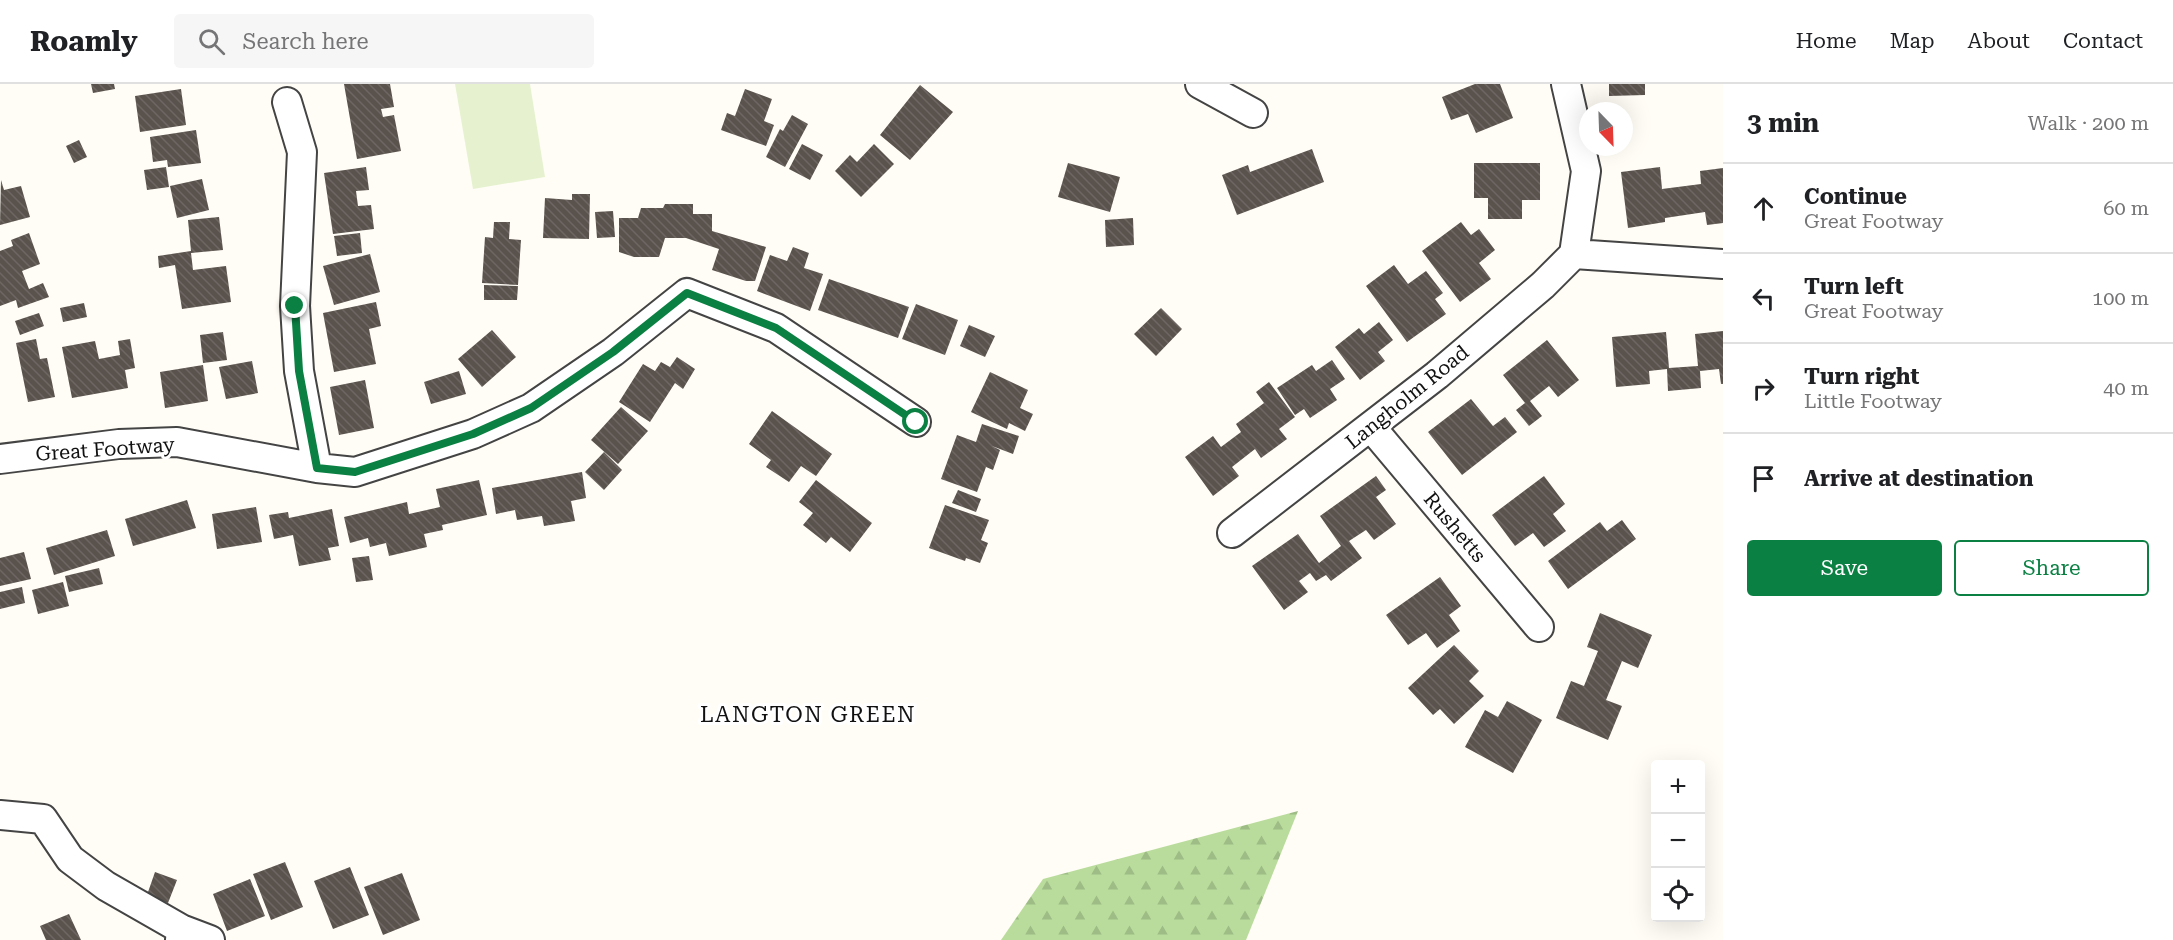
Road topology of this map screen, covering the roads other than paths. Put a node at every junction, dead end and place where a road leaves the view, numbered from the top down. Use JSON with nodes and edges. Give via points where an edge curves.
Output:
{"nodes":[{"id":1,"x":1200,"y":84,"type":"edge"},
{"id":2,"x":1566,"y":84,"type":"edge"},
{"id":3,"x":286,"y":102,"type":"dead end"},
{"id":4,"x":1253,"y":112,"type":"dead end"},
{"id":5,"x":1574,"y":254,"type":"junction"},
{"id":6,"x":1723,"y":264,"type":"edge"},
{"id":7,"x":916,"y":422,"type":"dead end"},
{"id":8,"x":1371,"y":427,"type":"junction"},
{"id":9,"x":2,"y":450,"type":"edge"},
{"id":10,"x":317,"y":468,"type":"junction"},
{"id":11,"x":1232,"y":533,"type":"dead end"},
{"id":12,"x":1539,"y":627,"type":"dead end"},
{"id":13,"x":0,"y":815,"type":"edge"},
{"id":14,"x":181,"y":935,"type":"edge"},
{"id":15,"x":210,"y":940,"type":"edge"}],
"edges":[{"from":1,"to":4,"type":"street"},
{"from":2,"to":5,"type":"street","via":[[1586,171]]},
{"from":3,"to":10,"type":"street","via":[[302,152],[295,306],[299,371]]},
{"from":5,"to":6,"type":"street"},
{"from":5,"to":8,"type":"street","name":"Langholm Road","via":[[1508,315]]},
{"from":7,"to":10,"type":"street","name":"Great Footway","via":[[776,328],[687,293],[613,352],[531,408],[473,434],[355,472]]},
{"from":8,"to":11,"type":"street","name":"Langholm Road"},
{"from":8,"to":12,"type":"street","name":"Rushetts"},
{"from":9,"to":10,"type":"street","name":"Great Footway","via":[[177,442]]},
{"from":13,"to":14,"type":"street","via":[[43,819],[70,859]]},
{"from":14,"to":15,"type":"street"}]}
